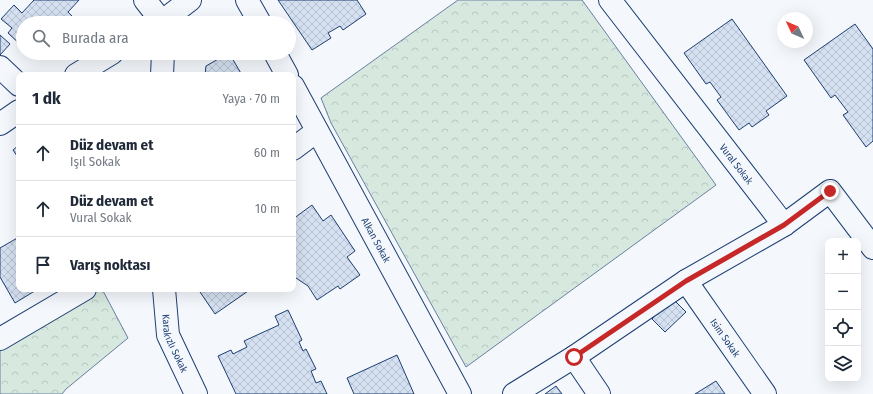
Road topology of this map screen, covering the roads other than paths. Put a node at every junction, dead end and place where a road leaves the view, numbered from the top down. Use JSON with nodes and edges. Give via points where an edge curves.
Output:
{"nodes":[{"id":1,"x":145,"y":0,"type":"edge"},
{"id":2,"x":190,"y":0,"type":"edge"},
{"id":3,"x":248,"y":0,"type":"edge"},
{"id":4,"x":610,"y":0,"type":"edge"},
{"id":5,"x":157,"y":16,"type":"edge"},
{"id":6,"x":170,"y":16,"type":"edge"},
{"id":7,"x":256,"y":16,"type":"edge"},
{"id":8,"x":101,"y":60,"type":"edge"},
{"id":9,"x":163,"y":60,"type":"edge"},
{"id":10,"x":279,"y":60,"type":"edge"},
{"id":11,"x":0,"y":67,"type":"edge"},
{"id":12,"x":81,"y":72,"type":"edge"},
{"id":13,"x":162,"y":72,"type":"edge"},
{"id":14,"x":285,"y":72,"type":"edge"},
{"id":15,"x":16,"y":81,"type":"edge"},
{"id":16,"x":296,"y":92,"type":"edge"},
{"id":17,"x":16,"y":113,"type":"edge"},
{"id":18,"x":0,"y":124,"type":"edge"},
{"id":19,"x":317,"y":131,"type":"junction"},
{"id":20,"x":296,"y":147,"type":"edge"},
{"id":21,"x":784,"y":225,"type":"junction"},
{"id":22,"x":873,"y":248,"type":"edge"},
{"id":23,"x":686,"y":281,"type":"junction"},
{"id":24,"x":80,"y":292,"type":"edge"},
{"id":25,"x":164,"y":292,"type":"edge"},
{"id":26,"x":0,"y":340,"type":"edge"},
{"id":27,"x":574,"y":357,"type":"junction"},
{"id":28,"x":196,"y":394,"type":"edge"},
{"id":29,"x":460,"y":394,"type":"edge"},
{"id":30,"x":514,"y":394,"type":"edge"},
{"id":31,"x":599,"y":394,"type":"edge"},
{"id":32,"x":765,"y":394,"type":"edge"}],
"edges":[{"from":1,"to":5,"type":"street"},
{"from":2,"to":6,"type":"street"},
{"from":3,"to":7,"type":"street"},
{"from":4,"to":21,"type":"street","name":"Vural Sokak"},
{"from":8,"to":12,"type":"street"},
{"from":9,"to":13,"type":"street"},
{"from":10,"to":14,"type":"street"},
{"from":11,"to":15,"type":"street"},
{"from":16,"to":19,"type":"street","name":"Alkan Sokak"},
{"from":17,"to":18,"type":"street"},
{"from":19,"to":20,"type":"street"},
{"from":19,"to":29,"type":"street","name":"Alkan Sokak"},
{"from":21,"to":22,"type":"street","via":[[830,191]]},
{"from":21,"to":23,"type":"street"},
{"from":23,"to":27,"type":"street"},
{"from":23,"to":32,"type":"street","name":"Isim Sokak"},
{"from":24,"to":26,"type":"street"},
{"from":25,"to":28,"type":"street","name":"Karakızlı Sokak","via":[[168,335]]},
{"from":27,"to":30,"type":"street"},
{"from":27,"to":31,"type":"street"}]}
